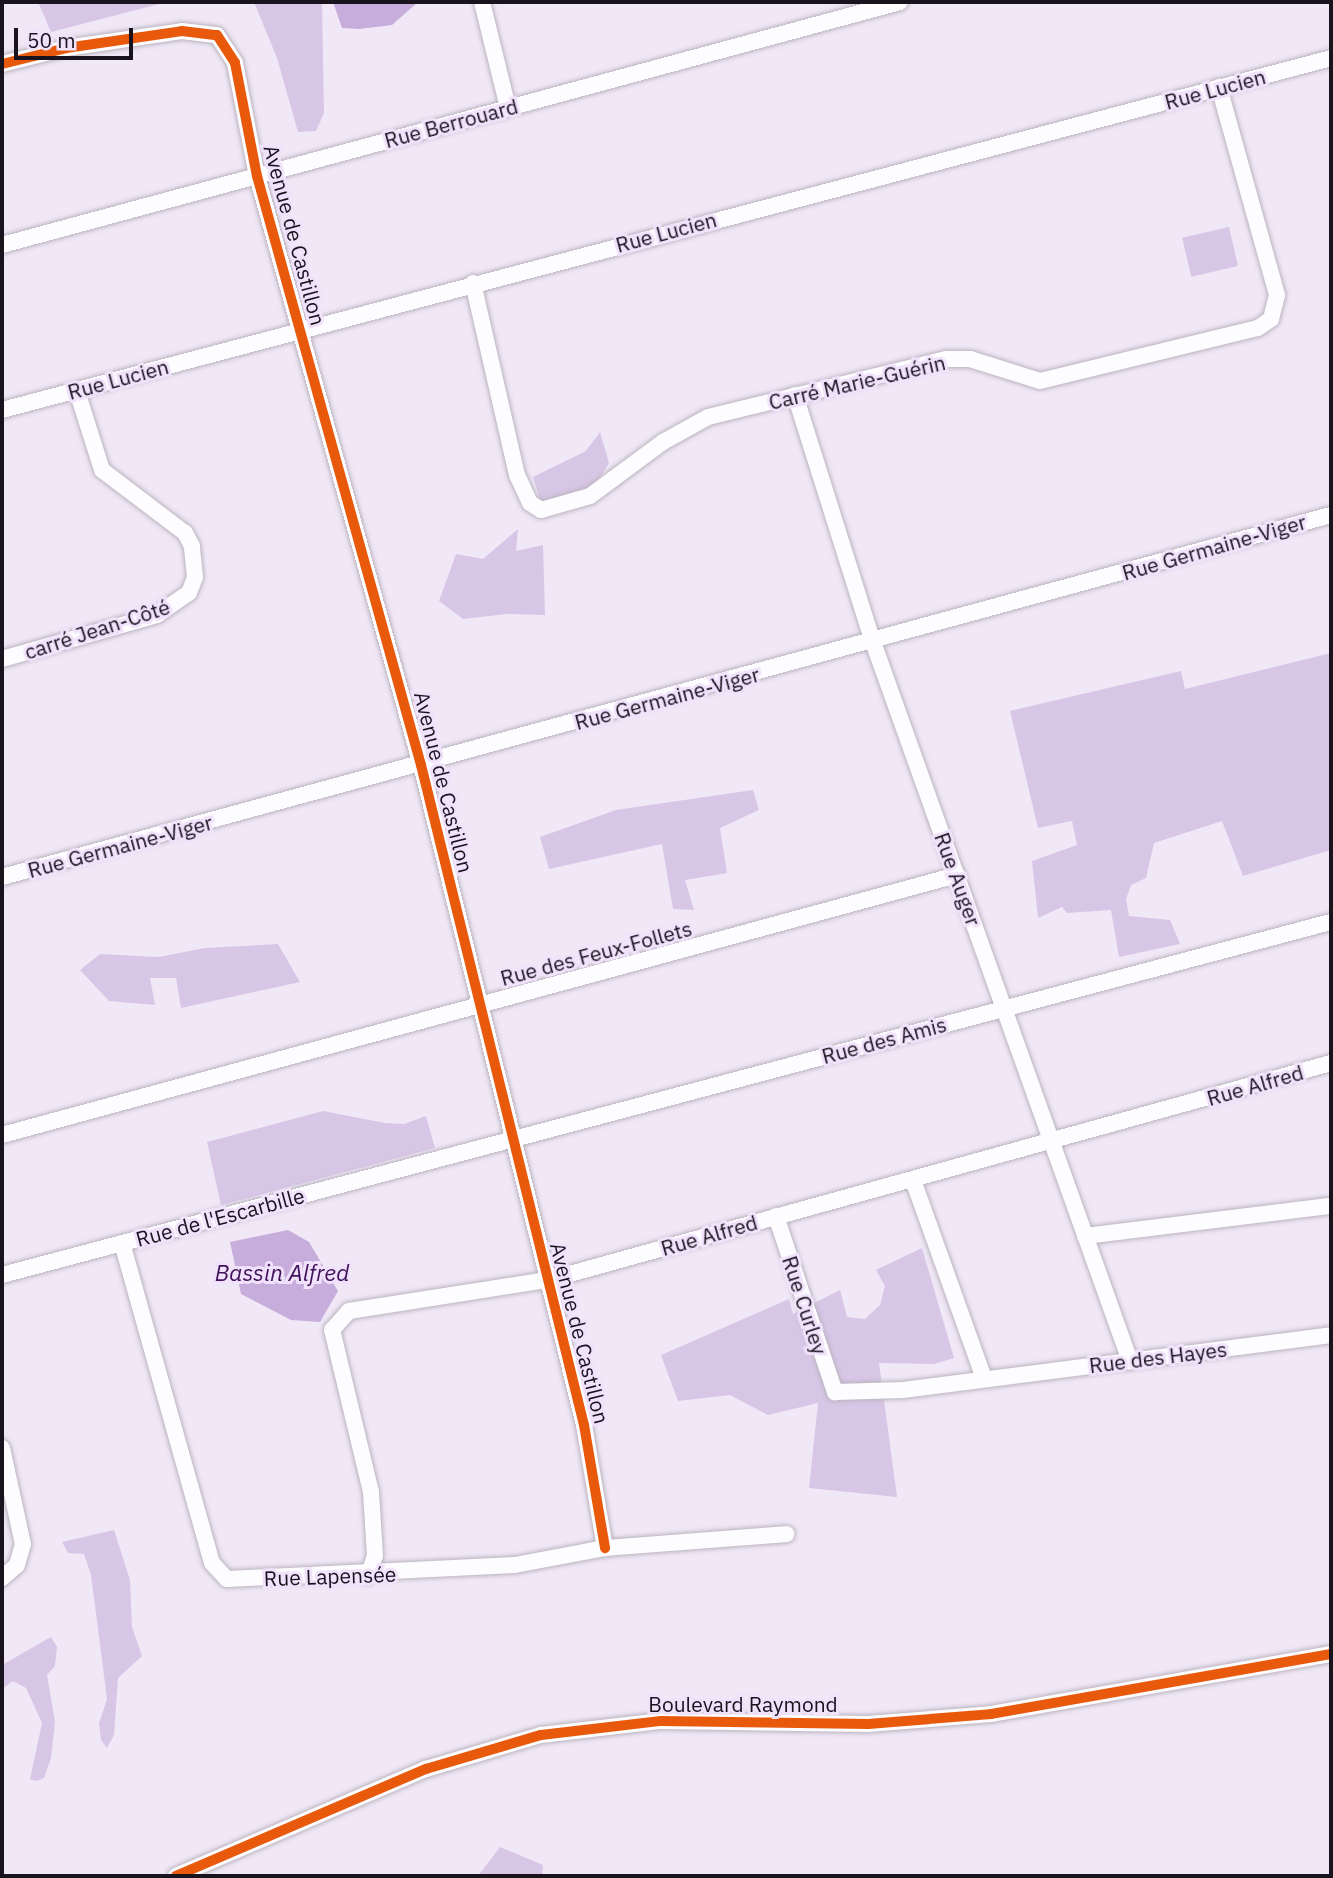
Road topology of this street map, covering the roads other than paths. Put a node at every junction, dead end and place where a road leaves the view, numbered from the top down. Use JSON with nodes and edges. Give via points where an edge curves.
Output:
{"nodes":[{"id":1,"x":482,"y":2,"type":"edge"},
{"id":2,"x":900,"y":2,"type":"edge"},
{"id":3,"x":1331,"y":58,"type":"edge"},
{"id":4,"x":2,"y":64,"type":"edge"},
{"id":5,"x":1219,"y":87,"type":"junction"},
{"id":6,"x":508,"y":108,"type":"junction"},
{"id":7,"x":257,"y":176,"type":"junction"},
{"id":8,"x":2,"y":244,"type":"edge"},
{"id":9,"x":473,"y":283,"type":"junction"},
{"id":10,"x":301,"y":331,"type":"junction"},
{"id":11,"x":77,"y":391,"type":"junction"},
{"id":12,"x":795,"y":395,"type":"junction"},
{"id":13,"x":2,"y":410,"type":"edge"},
{"id":14,"x":1331,"y":515,"type":"edge"},
{"id":15,"x":873,"y":642,"type":"junction"},
{"id":16,"x":2,"y":659,"type":"edge"},
{"id":17,"x":421,"y":765,"type":"junction"},
{"id":18,"x":957,"y":875,"type":"junction"},
{"id":19,"x":2,"y":877,"type":"edge"},
{"id":20,"x":1331,"y":922,"type":"edge"},
{"id":21,"x":480,"y":1004,"type":"junction"},
{"id":22,"x":1004,"y":1009,"type":"junction"},
{"id":23,"x":1331,"y":1063,"type":"edge"},
{"id":24,"x":2,"y":1135,"type":"edge"},
{"id":25,"x":513,"y":1139,"type":"junction"},
{"id":26,"x":1052,"y":1143,"type":"junction"},
{"id":27,"x":438,"y":1159,"type":"joint"},
{"id":28,"x":913,"y":1180,"type":"junction"},
{"id":29,"x":1331,"y":1206,"type":"edge"},
{"id":30,"x":776,"y":1216,"type":"junction"},
{"id":31,"x":1085,"y":1236,"type":"junction"},
{"id":32,"x":122,"y":1243,"type":"junction"},
{"id":33,"x":2,"y":1275,"type":"edge"},
{"id":34,"x":548,"y":1280,"type":"junction"},
{"id":35,"x":1331,"y":1335,"type":"edge"},
{"id":36,"x":1130,"y":1361,"type":"junction"},
{"id":37,"x":984,"y":1378,"type":"junction"},
{"id":38,"x":835,"y":1392,"type":"joint"},
{"id":39,"x":2,"y":1448,"type":"edge"},
{"id":40,"x":786,"y":1534,"type":"dead end"},
{"id":41,"x":605,"y":1548,"type":"junction"},
{"id":42,"x":368,"y":1576,"type":"junction"},
{"id":43,"x":2,"y":1578,"type":"edge"},
{"id":44,"x":1331,"y":1654,"type":"edge"},
{"id":45,"x":176,"y":1876,"type":"edge"}],
"edges":[{"from":1,"to":6,"type":"street"},
{"from":2,"to":6,"type":"street","name":"Rue Berrouard"},
{"from":3,"to":5,"type":"street","name":"Rue Lucien"},
{"from":4,"to":7,"type":"street","name":"Avenue de Castillon","via":[[66,48],[182,31],[217,35],[235,63]]},
{"from":5,"to":9,"type":"street","name":"Rue Lucien"},
{"from":5,"to":12,"type":"street","name":"Carré Marie-Guérin","via":[[1274,279],[1277,309],[1271,319],[1258,328],[1040,381],[970,359],[946,359]]},
{"from":6,"to":7,"type":"street","name":"Rue Berrouard"},
{"from":7,"to":8,"type":"street","name":"Rue Berrouard"},
{"from":7,"to":10,"type":"street","name":"Avenue de Castillon"},
{"from":9,"to":10,"type":"street","name":"Rue Lucien"},
{"from":9,"to":12,"type":"street","name":"Carré Marie-Guérin","via":[[517,475],[530,503],[541,510],[590,496],[663,442],[708,417]]},
{"from":10,"to":11,"type":"street","name":"Rue Lucien"},
{"from":10,"to":17,"type":"street","name":"Avenue de Castillon"},
{"from":11,"to":13,"type":"street","name":"Rue Lucien"},
{"from":11,"to":16,"type":"street","name":"carré Jean-Côté","via":[[102,470],[185,533],[192,546],[195,577],[189,593],[157,615]]},
{"from":12,"to":15,"type":"street","name":"Rue Auger"},
{"from":14,"to":15,"type":"street","name":"Rue Germaine-Viger"},
{"from":15,"to":17,"type":"street","name":"Rue Germaine-Viger"},
{"from":15,"to":18,"type":"street","name":"Rue Auger"},
{"from":17,"to":19,"type":"street","name":"Rue Germaine-Viger"},
{"from":17,"to":21,"type":"street","name":"Avenue de Castillon"},
{"from":18,"to":21,"type":"street","name":"Rue des Feux-Follets"},
{"from":18,"to":22,"type":"street","name":"Rue Auger"},
{"from":20,"to":22,"type":"street","name":"Rue des Amis"},
{"from":21,"to":24,"type":"street","name":"Rue des Feux-Follets"},
{"from":21,"to":25,"type":"street","name":"Avenue de Castillon"},
{"from":22,"to":25,"type":"street","name":"Rue des Amis"},
{"from":22,"to":26,"type":"street","name":"Rue Auger"},
{"from":23,"to":26,"type":"street","name":"Rue Alfred"},
{"from":25,"to":27,"type":"street","name":"Rue des Amis"},
{"from":25,"to":34,"type":"street","name":"Avenue de Castillon"},
{"from":26,"to":28,"type":"street","name":"Rue Alfred"},
{"from":26,"to":31,"type":"street","name":"Rue Auger"},
{"from":27,"to":32,"type":"street","name":"Rue de l'Escarbille"},
{"from":28,"to":30,"type":"street","name":"Rue Alfred"},
{"from":28,"to":37,"type":"street"},
{"from":29,"to":31,"type":"street"},
{"from":30,"to":34,"type":"street","name":"Rue Alfred"},
{"from":30,"to":38,"type":"street","name":"Rue Curley"},
{"from":31,"to":36,"type":"street","name":"Rue Auger"},
{"from":32,"to":33,"type":"street","name":"Rue de l'Escarbille"},
{"from":32,"to":42,"type":"street","name":"Rue Lapensée","via":[[212,1563],[227,1580]]},
{"from":34,"to":41,"type":"street","name":"Avenue de Castillon","via":[[584,1424]]},
{"from":34,"to":42,"type":"street","name":"Rue Alfred","via":[[349,1311],[331,1330],[371,1492],[375,1556]]},
{"from":35,"to":36,"type":"street","name":"Rue des Hayes"},
{"from":36,"to":37,"type":"street","name":"Rue des Hayes"},
{"from":37,"to":38,"type":"street","name":"Rue des Hayes","via":[[903,1390]]},
{"from":39,"to":43,"type":"street","via":[[23,1544],[17,1565]]},
{"from":40,"to":41,"type":"street","name":"Rue Lapensée"},
{"from":41,"to":42,"type":"street","name":"Rue Lapensée","via":[[514,1565]]},
{"from":44,"to":45,"type":"street","name":"Boulevard Raymond","via":[[991,1714],[868,1724],[661,1721],[541,1735],[426,1769]]}]}
